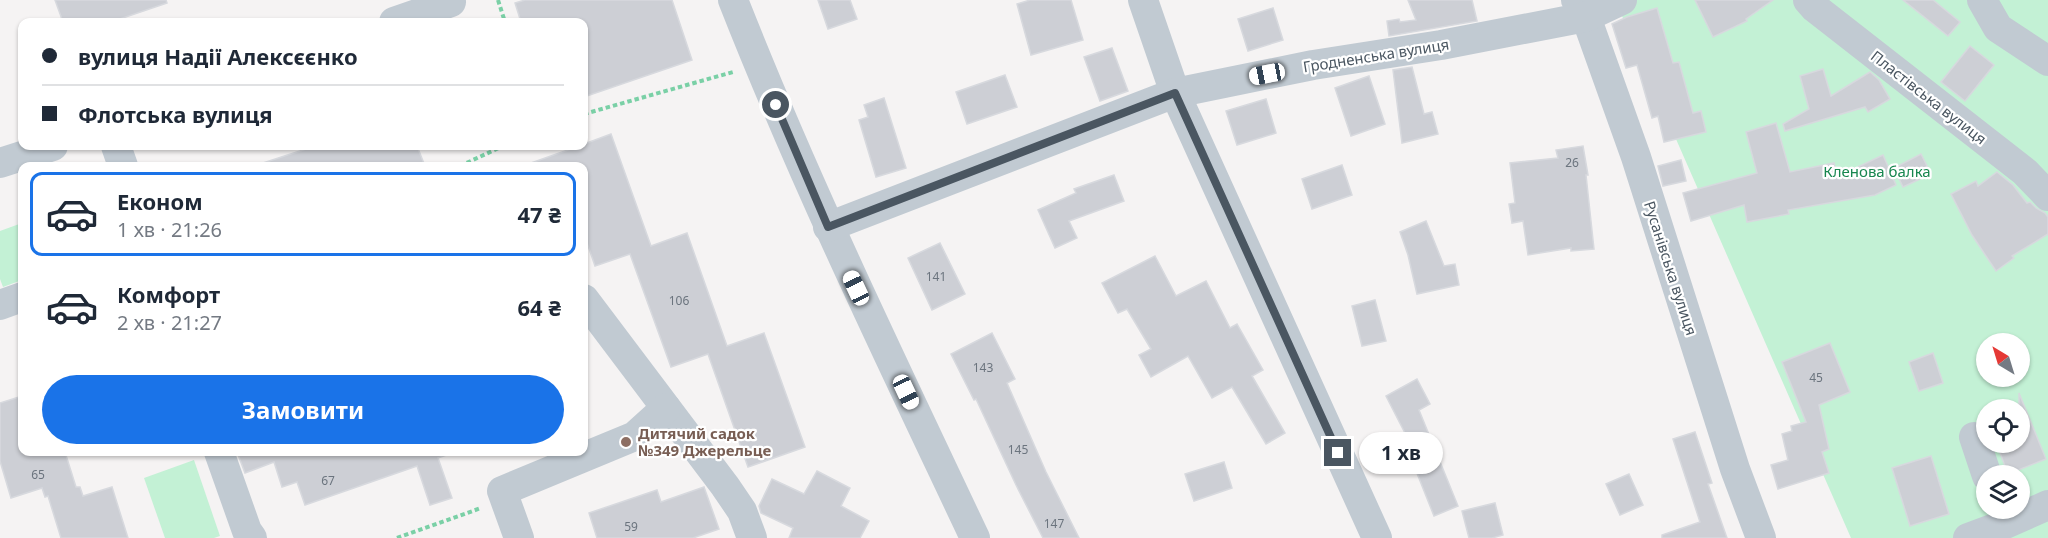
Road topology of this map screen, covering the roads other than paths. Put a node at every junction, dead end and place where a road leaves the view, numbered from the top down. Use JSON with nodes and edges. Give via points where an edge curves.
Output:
{"nodes":[{"id":1,"x":733,"y":0,"type":"edge"},
{"id":2,"x":1143,"y":0,"type":"edge"},
{"id":3,"x":1622,"y":0,"type":"edge"},
{"id":4,"x":1808,"y":0,"type":"edge"},
{"id":5,"x":1982,"y":0,"type":"edge"},
{"id":6,"x":451,"y":2,"type":"dead end"},
{"id":7,"x":1581,"y":8,"type":"edge"},
{"id":8,"x":405,"y":18,"type":"edge"},
{"id":9,"x":2048,"y":61,"type":"edge"},
{"id":10,"x":1175,"y":93,"type":"junction"},
{"id":11,"x":41,"y":150,"type":"edge"},
{"id":12,"x":0,"y":163,"type":"edge"},
{"id":13,"x":2048,"y":196,"type":"edge"},
{"id":14,"x":828,"y":227,"type":"junction"},
{"id":15,"x":18,"y":298,"type":"edge"},
{"id":16,"x":588,"y":304,"type":"edge"},
{"id":17,"x":0,"y":305,"type":"edge"},
{"id":18,"x":666,"y":408,"type":"junction"},
{"id":19,"x":1974,"y":437,"type":"dead end"},
{"id":20,"x":588,"y":455,"type":"edge"},
{"id":21,"x":220,"y":456,"type":"edge"},
{"id":22,"x":585,"y":456,"type":"edge"},
{"id":23,"x":1983,"y":465,"type":"edge"},
{"id":24,"x":2048,"y":505,"type":"edge"},
{"id":25,"x":2030,"y":510,"type":"edge"},
{"id":26,"x":1998,"y":519,"type":"edge"},
{"id":27,"x":252,"y":538,"type":"edge"},
{"id":28,"x":519,"y":538,"type":"edge"},
{"id":29,"x":752,"y":538,"type":"edge"},
{"id":30,"x":975,"y":538,"type":"edge"},
{"id":31,"x":1377,"y":538,"type":"edge"},
{"id":32,"x":1761,"y":538,"type":"edge"},
{"id":33,"x":1968,"y":538,"type":"edge"}],
"edges":[{"from":1,"to":14,"type":"street"},
{"from":2,"to":10,"type":"street"},
{"from":3,"to":7,"type":"street","name":"Гродненська вулиця"},
{"from":4,"to":13,"type":"street","name":"Пластівська вулиця","via":[[2025,172]]},
{"from":5,"to":9,"type":"street","via":[[1998,27]]},
{"from":6,"to":8,"type":"street"},
{"from":7,"to":10,"type":"street","name":"Гродненська вулиця","via":[[1441,45],[1313,65]]},
{"from":7,"to":32,"type":"street","name":"Русанівська вулиця","via":[[1636,157],[1735,469]]},
{"from":10,"to":14,"type":"street","name":"Гродненська вулиця"},
{"from":10,"to":31,"type":"street"},
{"from":11,"to":12,"type":"street"},
{"from":14,"to":30,"type":"street"},
{"from":15,"to":17,"type":"street"},
{"from":16,"to":18,"type":"street"},
{"from":18,"to":20,"type":"street","via":[[635,435]]},
{"from":18,"to":29,"type":"street","via":[[742,511]]},
{"from":19,"to":23,"type":"street"},
{"from":21,"to":27,"type":"street"},
{"from":22,"to":28,"type":"street","via":[[502,491]]},
{"from":24,"to":25,"type":"street"},
{"from":26,"to":33,"type":"street"}]}
